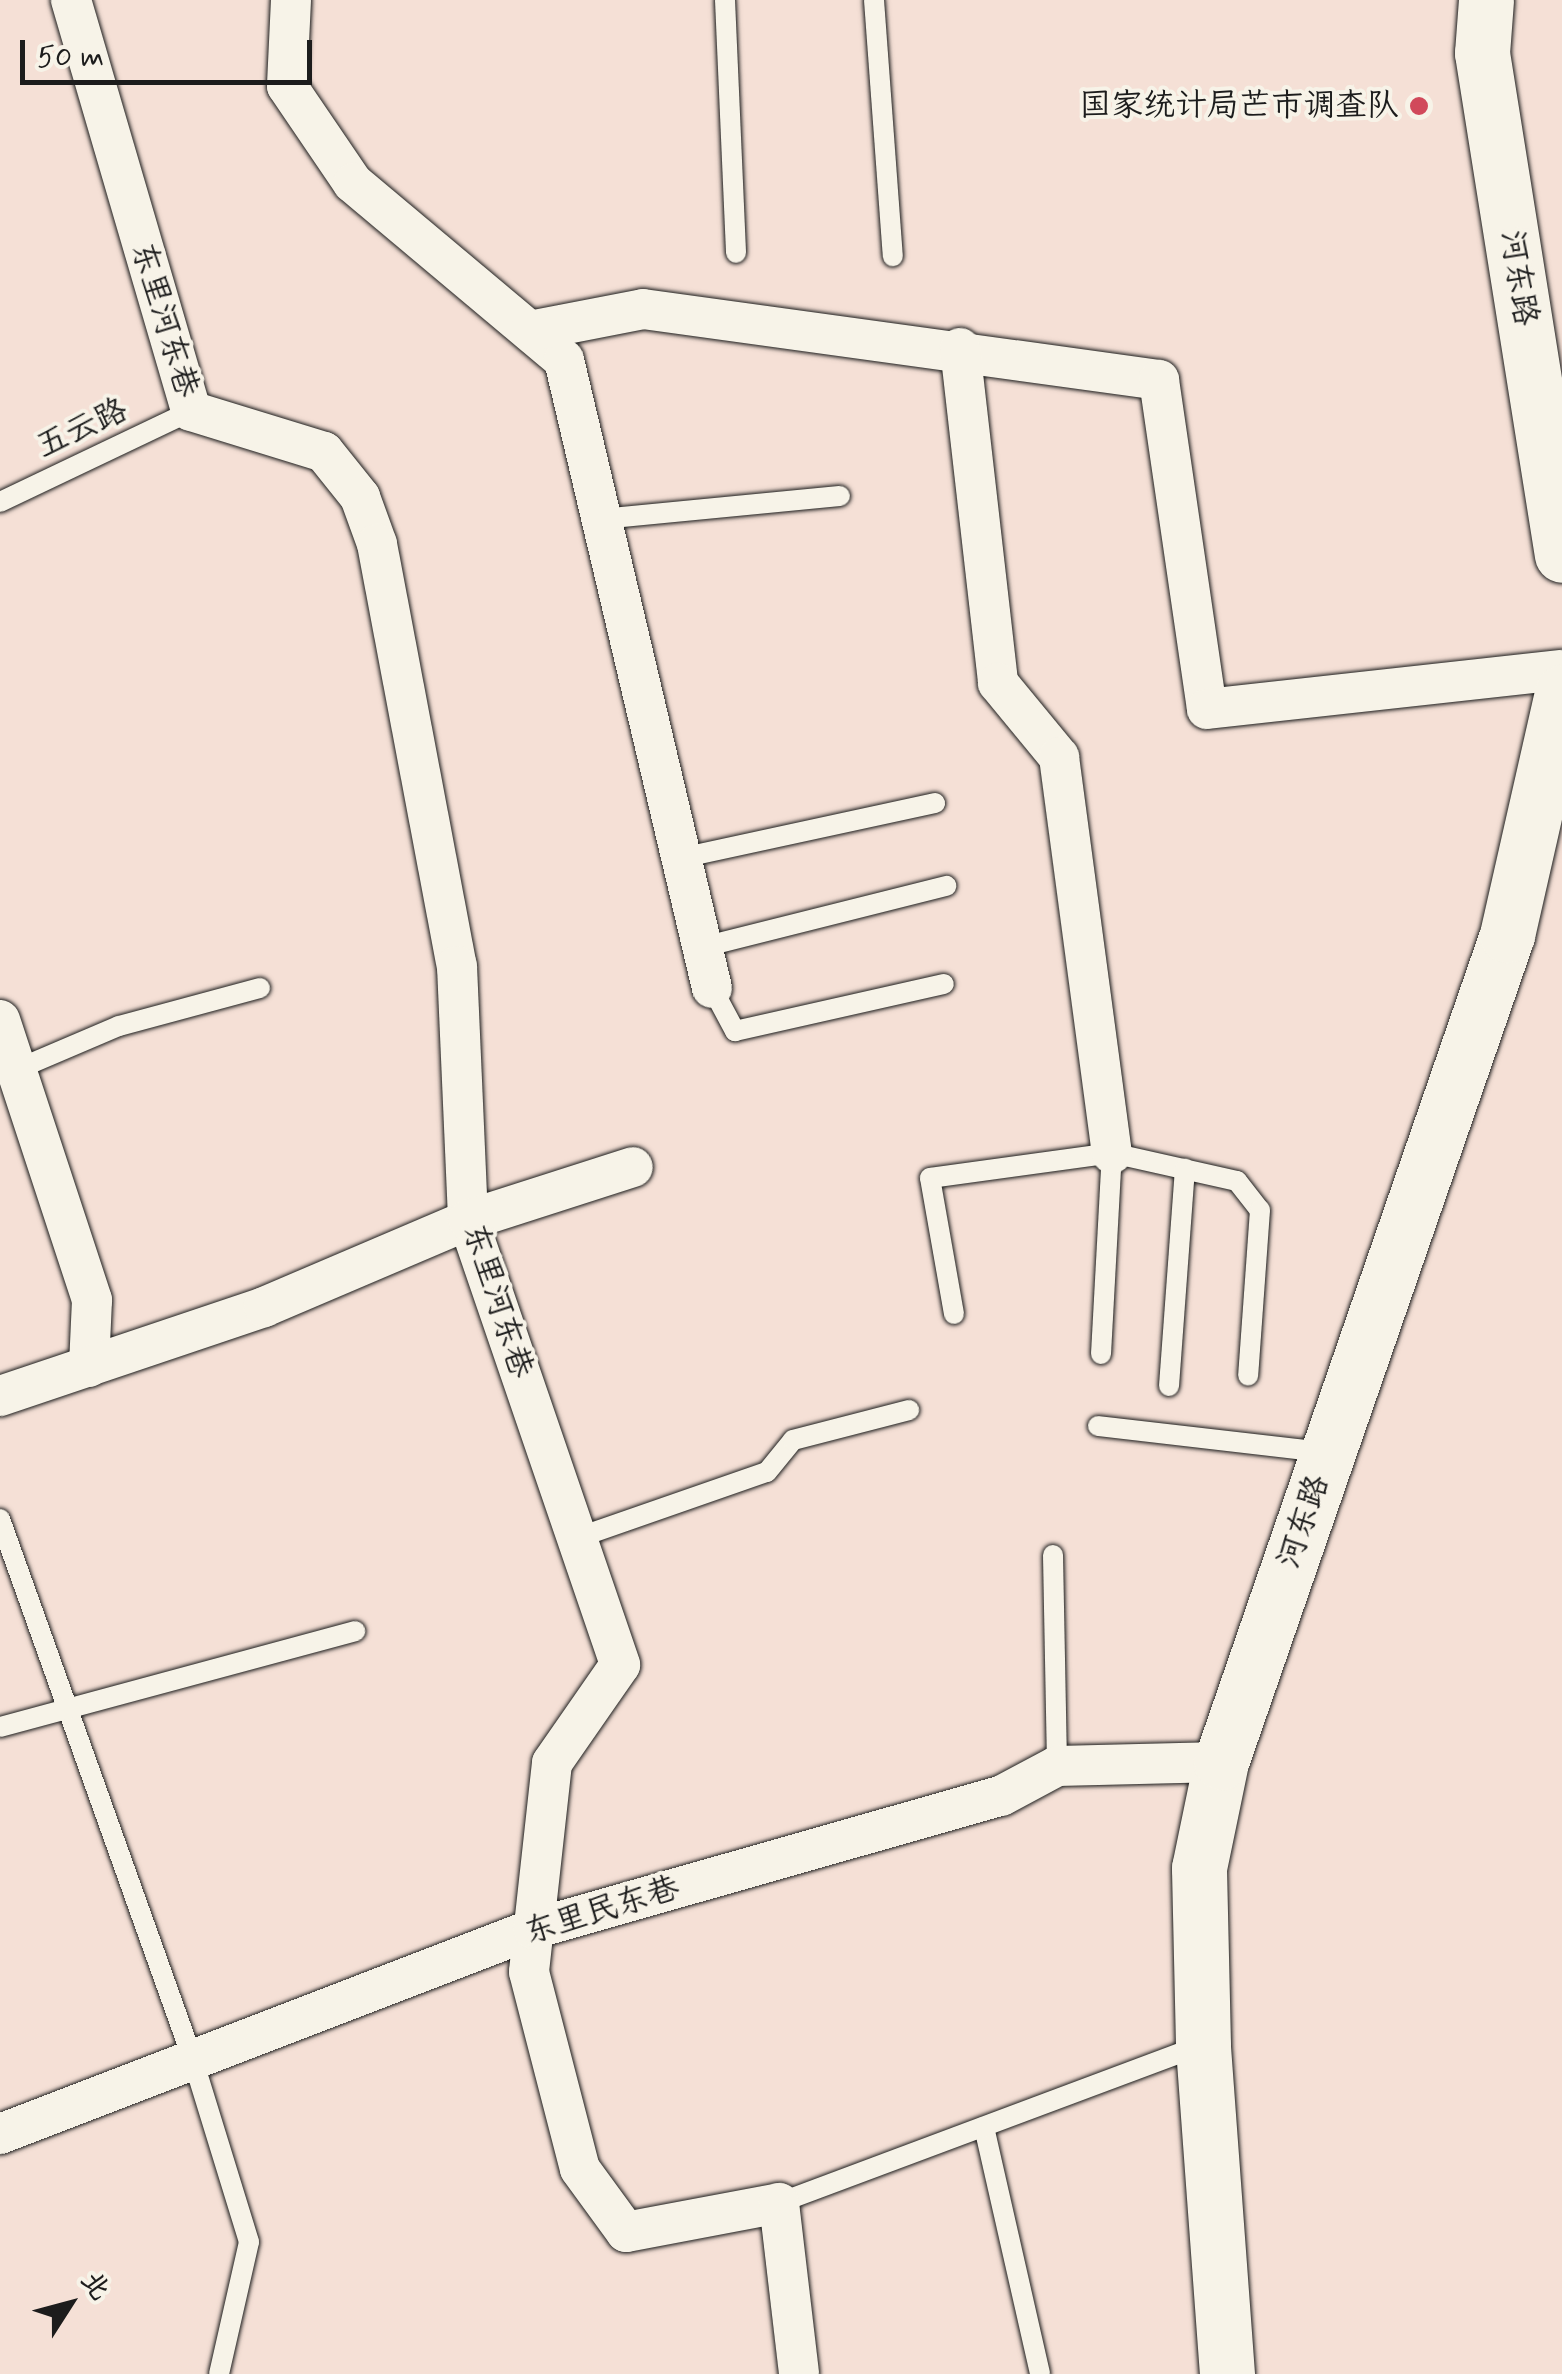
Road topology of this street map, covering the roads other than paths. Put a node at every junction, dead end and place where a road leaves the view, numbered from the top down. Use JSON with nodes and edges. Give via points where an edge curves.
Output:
{"nodes":[{"id":1,"x":72,"y":0,"type":"edge"},
{"id":2,"x":291,"y":0,"type":"edge"},
{"id":3,"x":725,"y":0,"type":"edge"},
{"id":4,"x":874,"y":0,"type":"edge"},
{"id":5,"x":1486,"y":0,"type":"edge"},
{"id":6,"x":736,"y":253,"type":"dead end"},
{"id":7,"x":892,"y":256,"type":"dead end"},
{"id":8,"x":530,"y":331,"type":"junction"},
{"id":9,"x":960,"y":348,"type":"junction"},
{"id":10,"x":191,"y":411,"type":"junction"},
{"id":11,"x":1554,"y":458,"type":"edge"},
{"id":12,"x":840,"y":496,"type":"dead end"},
{"id":13,"x":0,"y":502,"type":"edge"},
{"id":14,"x":601,"y":519,"type":"junction"},
{"id":15,"x":1562,"y":555,"type":"edge"},
{"id":16,"x":1562,"y":670,"type":"edge"},
{"id":17,"x":1562,"y":692,"type":"edge"},
{"id":18,"x":935,"y":803,"type":"dead end"},
{"id":19,"x":682,"y":858,"type":"junction"},
{"id":20,"x":946,"y":886,"type":"dead end"},
{"id":21,"x":703,"y":947,"type":"junction"},
{"id":22,"x":944,"y":984,"type":"dead end"},
{"id":23,"x":260,"y":988,"type":"dead end"},
{"id":24,"x":712,"y":988,"type":"joint"},
{"id":25,"x":0,"y":1020,"type":"edge"},
{"id":26,"x":10,"y":1073,"type":"edge"},
{"id":27,"x":1112,"y":1153,"type":"junction"},
{"id":28,"x":633,"y":1166,"type":"dead end"},
{"id":29,"x":1185,"y":1170,"type":"junction"},
{"id":30,"x":468,"y":1220,"type":"junction"},
{"id":31,"x":954,"y":1314,"type":"dead end"},
{"id":32,"x":1101,"y":1354,"type":"dead end"},
{"id":33,"x":89,"y":1367,"type":"junction"},
{"id":34,"x":1248,"y":1376,"type":"dead end"},
{"id":35,"x":1169,"y":1386,"type":"dead end"},
{"id":36,"x":0,"y":1396,"type":"edge"},
{"id":37,"x":909,"y":1410,"type":"dead end"},
{"id":38,"x":1098,"y":1426,"type":"dead end"},
{"id":39,"x":1328,"y":1452,"type":"junction"},
{"id":40,"x":0,"y":1519,"type":"edge"},
{"id":41,"x":577,"y":1538,"type":"junction"},
{"id":42,"x":1053,"y":1555,"type":"dead end"},
{"id":43,"x":355,"y":1630,"type":"dead end"},
{"id":44,"x":62,"y":1707,"type":"junction"},
{"id":45,"x":0,"y":1727,"type":"edge"},
{"id":46,"x":1221,"y":1762,"type":"junction"},
{"id":47,"x":1057,"y":1766,"type":"junction"},
{"id":48,"x":534,"y":1929,"type":"junction"},
{"id":49,"x":1204,"y":2044,"type":"junction"},
{"id":50,"x":194,"y":2062,"type":"junction"},
{"id":51,"x":984,"y":2127,"type":"junction"},
{"id":52,"x":0,"y":2134,"type":"edge"},
{"id":53,"x":779,"y":2203,"type":"junction"},
{"id":54,"x":219,"y":2374,"type":"edge"},
{"id":55,"x":799,"y":2374,"type":"edge"},
{"id":56,"x":1040,"y":2374,"type":"edge"},
{"id":57,"x":1227,"y":2374,"type":"edge"}],
"edges":[{"from":1,"to":10,"type":"street","name":"东里河东巷"},
{"from":2,"to":8,"type":"street","via":[[287,86],[353,183]]},
{"from":3,"to":6,"type":"lane"},
{"from":4,"to":7,"type":"lane"},
{"from":5,"to":11,"type":"main road","name":"河东路","via":[[1482,53]]},
{"from":8,"to":9,"type":"street","via":[[643,309]]},
{"from":8,"to":14,"type":"street","via":[[564,360]]},
{"from":9,"to":16,"type":"street","via":[[1159,380],[1207,710]]},
{"from":9,"to":27,"type":"street","via":[[998,683],[1059,757]]},
{"from":10,"to":13,"type":"lane","name":"五云路"},
{"from":10,"to":30,"type":"street","name":"东里河东巷","via":[[324,452],[360,497],[376,544],[458,966]]},
{"from":11,"to":15,"type":"main road","name":"河东路"},
{"from":12,"to":14,"type":"lane"},
{"from":14,"to":19,"type":"street"},
{"from":17,"to":39,"type":"main road","name":"河东路","via":[[1507,935]]},
{"from":18,"to":19,"type":"lane"},
{"from":19,"to":21,"type":"street"},
{"from":20,"to":21,"type":"lane"},
{"from":21,"to":24,"type":"street"},
{"from":22,"to":24,"type":"lane","via":[[734,1031]]},
{"from":23,"to":26,"type":"lane","via":[[119,1026]]},
{"from":25,"to":26,"type":"street"},
{"from":26,"to":33,"type":"street","via":[[92,1300]]},
{"from":27,"to":29,"type":"lane"},
{"from":27,"to":31,"type":"lane","via":[[930,1178]]},
{"from":27,"to":32,"type":"lane"},
{"from":28,"to":30,"type":"street"},
{"from":29,"to":34,"type":"lane","via":[[1236,1181],[1260,1210]]},
{"from":29,"to":35,"type":"lane"},
{"from":30,"to":33,"type":"street","via":[[264,1307]]},
{"from":30,"to":41,"type":"street","name":"东里河东巷"},
{"from":33,"to":36,"type":"street"},
{"from":37,"to":41,"type":"lane","via":[[793,1440],[767,1472]]},
{"from":38,"to":39,"type":"lane"},
{"from":39,"to":46,"type":"main road","name":"河东路"},
{"from":40,"to":44,"type":"lane"},
{"from":41,"to":48,"type":"street","name":"东里河东巷","via":[[620,1665],[552,1764]]},
{"from":42,"to":47,"type":"lane"},
{"from":43,"to":44,"type":"lane"},
{"from":44,"to":45,"type":"lane"},
{"from":44,"to":50,"type":"lane"},
{"from":46,"to":47,"type":"street","name":"东里民东巷"},
{"from":46,"to":49,"type":"main road","name":"河东路","via":[[1199,1868]]},
{"from":47,"to":48,"type":"street","name":"东里民东巷","via":[[1001,1796]]},
{"from":48,"to":50,"type":"street","name":"东里民东巷"},
{"from":48,"to":53,"type":"street","name":"东里河东巷","via":[[529,1972],[580,2169],[626,2232]]},
{"from":49,"to":51,"type":"lane"},
{"from":49,"to":57,"type":"main road","name":"河东路"},
{"from":50,"to":52,"type":"street","name":"东里民东巷"},
{"from":50,"to":54,"type":"lane","via":[[249,2242]]},
{"from":51,"to":53,"type":"lane"},
{"from":51,"to":56,"type":"lane"},
{"from":53,"to":55,"type":"street"}]}
